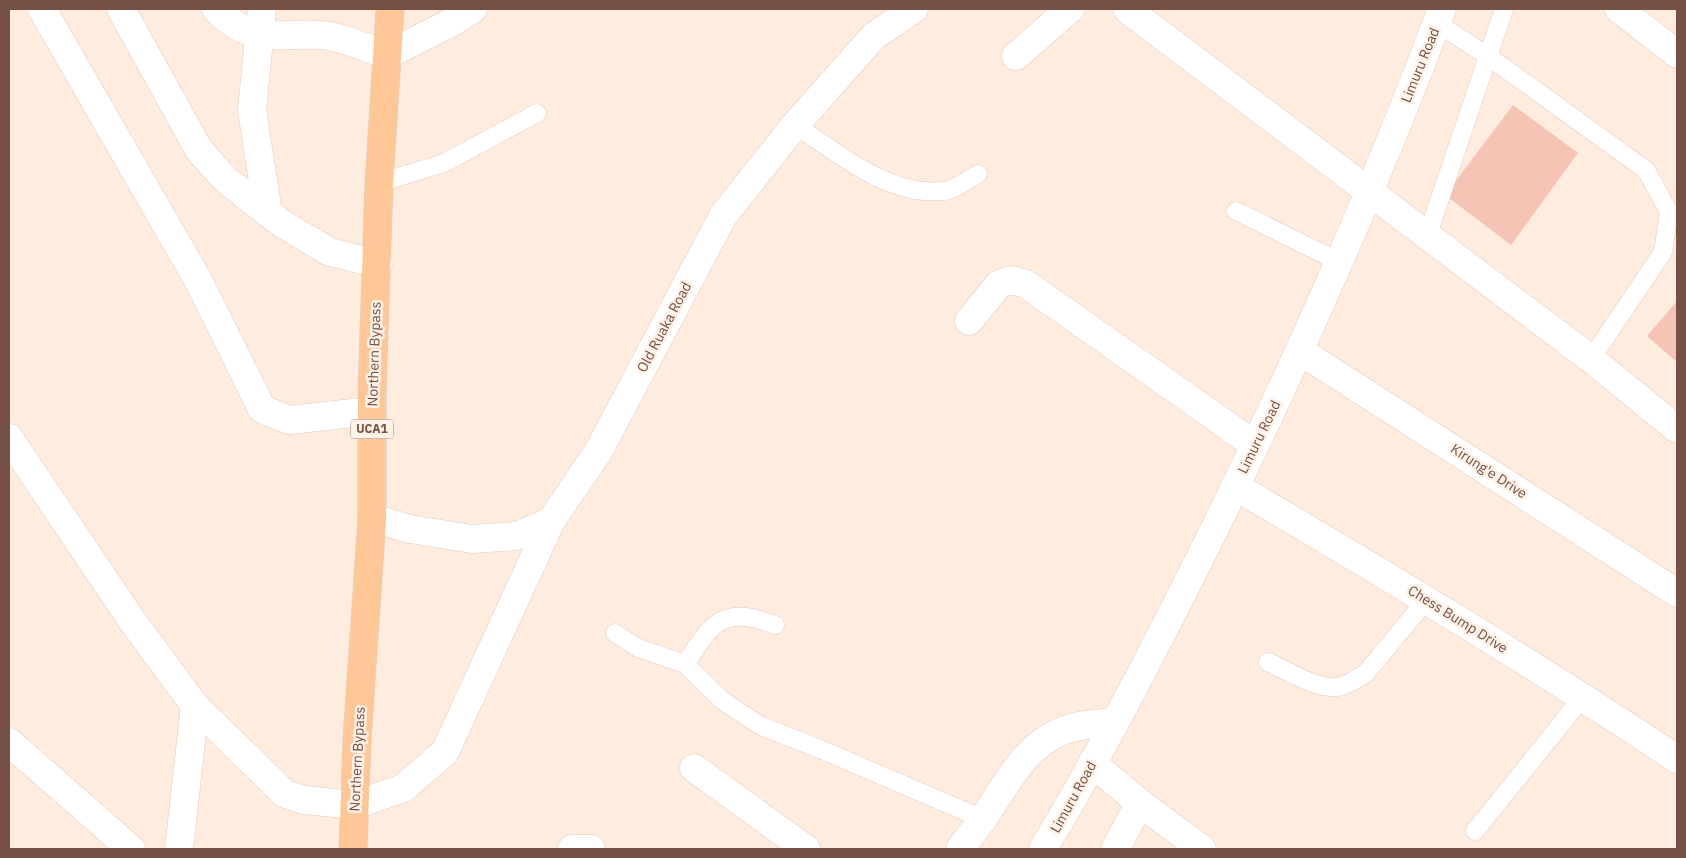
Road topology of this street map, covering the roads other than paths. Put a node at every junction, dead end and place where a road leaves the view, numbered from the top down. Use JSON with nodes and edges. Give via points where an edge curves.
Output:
{"nodes":[{"id":1,"x":42,"y":9,"type":"edge"},
{"id":2,"x":120,"y":9,"type":"edge"},
{"id":3,"x":216,"y":9,"type":"edge"},
{"id":4,"x":390,"y":9,"type":"edge"},
{"id":5,"x":473,"y":9,"type":"edge"},
{"id":6,"x":914,"y":9,"type":"edge"},
{"id":7,"x":1070,"y":9,"type":"edge"},
{"id":8,"x":1127,"y":9,"type":"edge"},
{"id":9,"x":1504,"y":9,"type":"edge"},
{"id":10,"x":1619,"y":9,"type":"edge"},
{"id":11,"x":1440,"y":16,"type":"edge"},
{"id":12,"x":260,"y":22,"type":"edge"},
{"id":13,"x":387,"y":54,"type":"junction"},
{"id":14,"x":1677,"y":54,"type":"edge"},
{"id":15,"x":1016,"y":56,"type":"dead end"},
{"id":16,"x":1489,"y":57,"type":"junction"},
{"id":17,"x":537,"y":114,"type":"dead end"},
{"id":18,"x":795,"y":125,"type":"junction"},
{"id":19,"x":978,"y":174,"type":"dead end"},
{"id":20,"x":379,"y":183,"type":"junction"},
{"id":21,"x":1371,"y":191,"type":"junction"},
{"id":22,"x":1236,"y":211,"type":"dead end"},
{"id":23,"x":268,"y":213,"type":"junction"},
{"id":24,"x":1427,"y":237,"type":"junction"},
{"id":25,"x":1338,"y":261,"type":"junction"},
{"id":26,"x":378,"y":264,"type":"junction"},
{"id":27,"x":969,"y":321,"type":"dead end"},
{"id":28,"x":1300,"y":351,"type":"junction"},
{"id":29,"x":1591,"y":359,"type":"junction"},
{"id":30,"x":372,"y":411,"type":"junction"},
{"id":31,"x":1677,"y":429,"type":"edge"},
{"id":32,"x":9,"y":438,"type":"edge"},
{"id":33,"x":1255,"y":445,"type":"junction"},
{"id":34,"x":1235,"y":486,"type":"junction"},
{"id":35,"x":372,"y":518,"type":"junction"},
{"id":36,"x":551,"y":521,"type":"junction"},
{"id":37,"x":1677,"y":594,"type":"edge"},
{"id":38,"x":1427,"y":599,"type":"junction"},
{"id":39,"x":775,"y":625,"type":"dead end"},
{"id":40,"x":615,"y":633,"type":"dead end"},
{"id":41,"x":1268,"y":662,"type":"dead end"},
{"id":42,"x":685,"y":664,"type":"junction"},
{"id":43,"x":1583,"y":697,"type":"junction"},
{"id":44,"x":195,"y":706,"type":"junction"},
{"id":45,"x":1115,"y":722,"type":"junction"},
{"id":46,"x":9,"y":742,"type":"edge"},
{"id":47,"x":1677,"y":759,"type":"edge"},
{"id":48,"x":1092,"y":763,"type":"junction"},
{"id":49,"x":694,"y":768,"type":"dead end"},
{"id":50,"x":1140,"y":803,"type":"junction"},
{"id":51,"x":355,"y":805,"type":"junction"},
{"id":52,"x":983,"y":819,"type":"junction"},
{"id":53,"x":1475,"y":831,"type":"dead end"},
{"id":54,"x":131,"y":849,"type":"edge"},
{"id":55,"x":179,"y":849,"type":"edge"},
{"id":56,"x":353,"y":849,"type":"edge"},
{"id":57,"x":572,"y":849,"type":"edge"},
{"id":58,"x":591,"y":849,"type":"edge"},
{"id":59,"x":806,"y":849,"type":"edge"},
{"id":60,"x":960,"y":849,"type":"edge"},
{"id":61,"x":1043,"y":849,"type":"edge"},
{"id":62,"x":1115,"y":849,"type":"edge"},
{"id":63,"x":1202,"y":849,"type":"edge"}],
"edges":[{"from":1,"to":30,"type":"street","via":[[198,280],[262,409],[289,420]]},
{"from":2,"to":23,"type":"street","via":[[199,150],[225,179]]},
{"from":3,"to":12,"type":"street","via":[[229,22]]},
{"from":4,"to":13,"type":"main road","name":"Northern Bypass","number":"UCA1"},
{"from":5,"to":13,"type":"street"},
{"from":6,"to":18,"type":"street","name":"Old Ruaka Road","via":[[874,36]]},
{"from":7,"to":15,"type":"street"},
{"from":8,"to":21,"type":"street"},
{"from":9,"to":16,"type":"lane"},
{"from":10,"to":14,"type":"street"},
{"from":11,"to":16,"type":"lane"},
{"from":11,"to":21,"type":"street","name":"Limuru Road"},
{"from":12,"to":13,"type":"street","via":[[322,34]]},
{"from":12,"to":23,"type":"street","via":[[252,110]]},
{"from":13,"to":20,"type":"main road","name":"Northern Bypass","number":"UCA1"},
{"from":16,"to":24,"type":"lane"},
{"from":16,"to":29,"type":"lane","via":[[1646,170],[1669,212],[1662,252]]},
{"from":17,"to":20,"type":"lane","via":[[444,163]]},
{"from":18,"to":19,"type":"lane","via":[[880,179],[911,190],[945,191]]},
{"from":18,"to":36,"type":"street","name":"Old Ruaka Road","via":[[723,216],[598,452]]},
{"from":20,"to":26,"type":"main road","name":"Northern Bypass","number":"UCA1"},
{"from":21,"to":24,"type":"street"},
{"from":21,"to":25,"type":"street","name":"Limuru Road"},
{"from":22,"to":25,"type":"lane"},
{"from":23,"to":26,"type":"street","via":[[330,252]]},
{"from":24,"to":29,"type":"street"},
{"from":25,"to":28,"type":"street","name":"Limuru Road"},
{"from":26,"to":30,"type":"main road","name":"Northern Bypass","number":"UCA1"},
{"from":27,"to":33,"type":"street","via":[[999,284],[1011,280],[1026,284]]},
{"from":28,"to":33,"type":"street","name":"Limuru Road"},
{"from":28,"to":37,"type":"street","name":"Kirung'e Drive"},
{"from":29,"to":31,"type":"street"},
{"from":30,"to":35,"type":"main road","name":"Northern Bypass","number":"UCA1"},
{"from":32,"to":44,"type":"street","via":[[130,619]]},
{"from":33,"to":34,"type":"street","name":"Limuru Road"},
{"from":34,"to":38,"type":"street","name":"Chess Bump Drive"},
{"from":34,"to":45,"type":"street","name":"Limuru Road"},
{"from":35,"to":36,"type":"street","via":[[410,529],[472,539],[517,536]]},
{"from":35,"to":51,"type":"main road","name":"Northern Bypass","number":"UCA1"},
{"from":36,"to":51,"type":"street","name":"Old Ruaka Road","via":[[445,752],[403,788]]},
{"from":38,"to":41,"type":"lane","via":[[1366,673],[1352,682],[1337,687],[1318,685]]},
{"from":38,"to":43,"type":"street","name":"Chess Bump Drive"},
{"from":39,"to":42,"type":"lane","via":[[753,617],[735,616],[719,621],[703,637]]},
{"from":40,"to":42,"type":"lane","via":[[638,648]]},
{"from":42,"to":52,"type":"lane","via":[[723,701],[761,726]]},
{"from":43,"to":47,"type":"street","name":"Chess Bump Drive"},
{"from":43,"to":53,"type":"lane"},
{"from":44,"to":51,"type":"street","via":[[285,794],[304,800]]},
{"from":44,"to":55,"type":"street"},
{"from":45,"to":48,"type":"street","name":"Limuru Road"},
{"from":45,"to":52,"type":"street","via":[[1062,731],[1040,744],[1016,768]]},
{"from":46,"to":54,"type":"street"},
{"from":48,"to":50,"type":"street"},
{"from":48,"to":61,"type":"street","name":"Limuru Road"},
{"from":49,"to":59,"type":"street"},
{"from":50,"to":62,"type":"street"},
{"from":50,"to":63,"type":"street"},
{"from":51,"to":56,"type":"main road","name":"Northern Bypass","number":"UCA1"},
{"from":52,"to":60,"type":"street"},
{"from":57,"to":58,"type":"street"}]}
